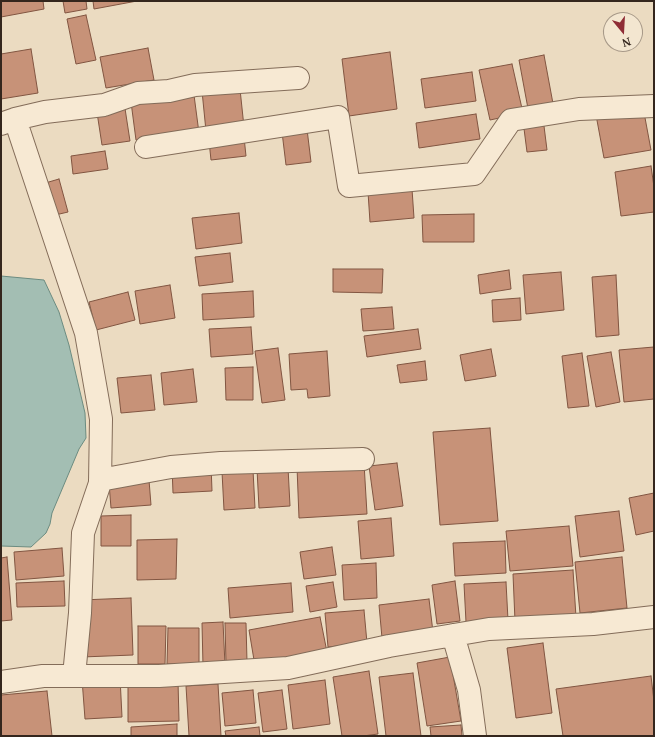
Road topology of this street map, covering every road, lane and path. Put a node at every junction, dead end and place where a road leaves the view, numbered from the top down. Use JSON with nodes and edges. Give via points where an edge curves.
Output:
{"nodes":[{"id":1,"x":298,"y":78,"type":"dead end"},
{"id":2,"x":654,"y":106,"type":"edge"},
{"id":3,"x":8,"y":122,"type":"edge"},
{"id":4,"x":146,"y":147,"type":"dead end"},
{"id":5,"x":363,"y":459,"type":"dead end"},
{"id":6,"x":100,"y":480,"type":"junction"},
{"id":7,"x":654,"y":617,"type":"edge"},
{"id":8,"x":453,"y":635,"type":"junction"},
{"id":9,"x":74,"y":676,"type":"junction"},
{"id":10,"x":1,"y":682,"type":"edge"},
{"id":11,"x":475,"y":736,"type":"edge"}],
"edges":[{"from":1,"to":3,"type":"street","via":[[195,85],[169,91],[138,93],[104,105],[45,112]]},
{"from":2,"to":4,"type":"street","via":[[579,109],[511,120],[474,174],[349,186],[338,117]]},
{"from":3,"to":6,"type":"street","via":[[86,333],[101,419]]},
{"from":5,"to":6,"type":"street","via":[[221,463],[171,467]]},
{"from":6,"to":9,"type":"street","via":[[83,533],[80,613]]},
{"from":7,"to":8,"type":"street","via":[[593,624],[489,629]]},
{"from":8,"to":9,"type":"street","via":[[288,668],[159,676]]},
{"from":8,"to":11,"type":"street","via":[[469,690]]},
{"from":9,"to":10,"type":"street","via":[[43,676]]}]}
